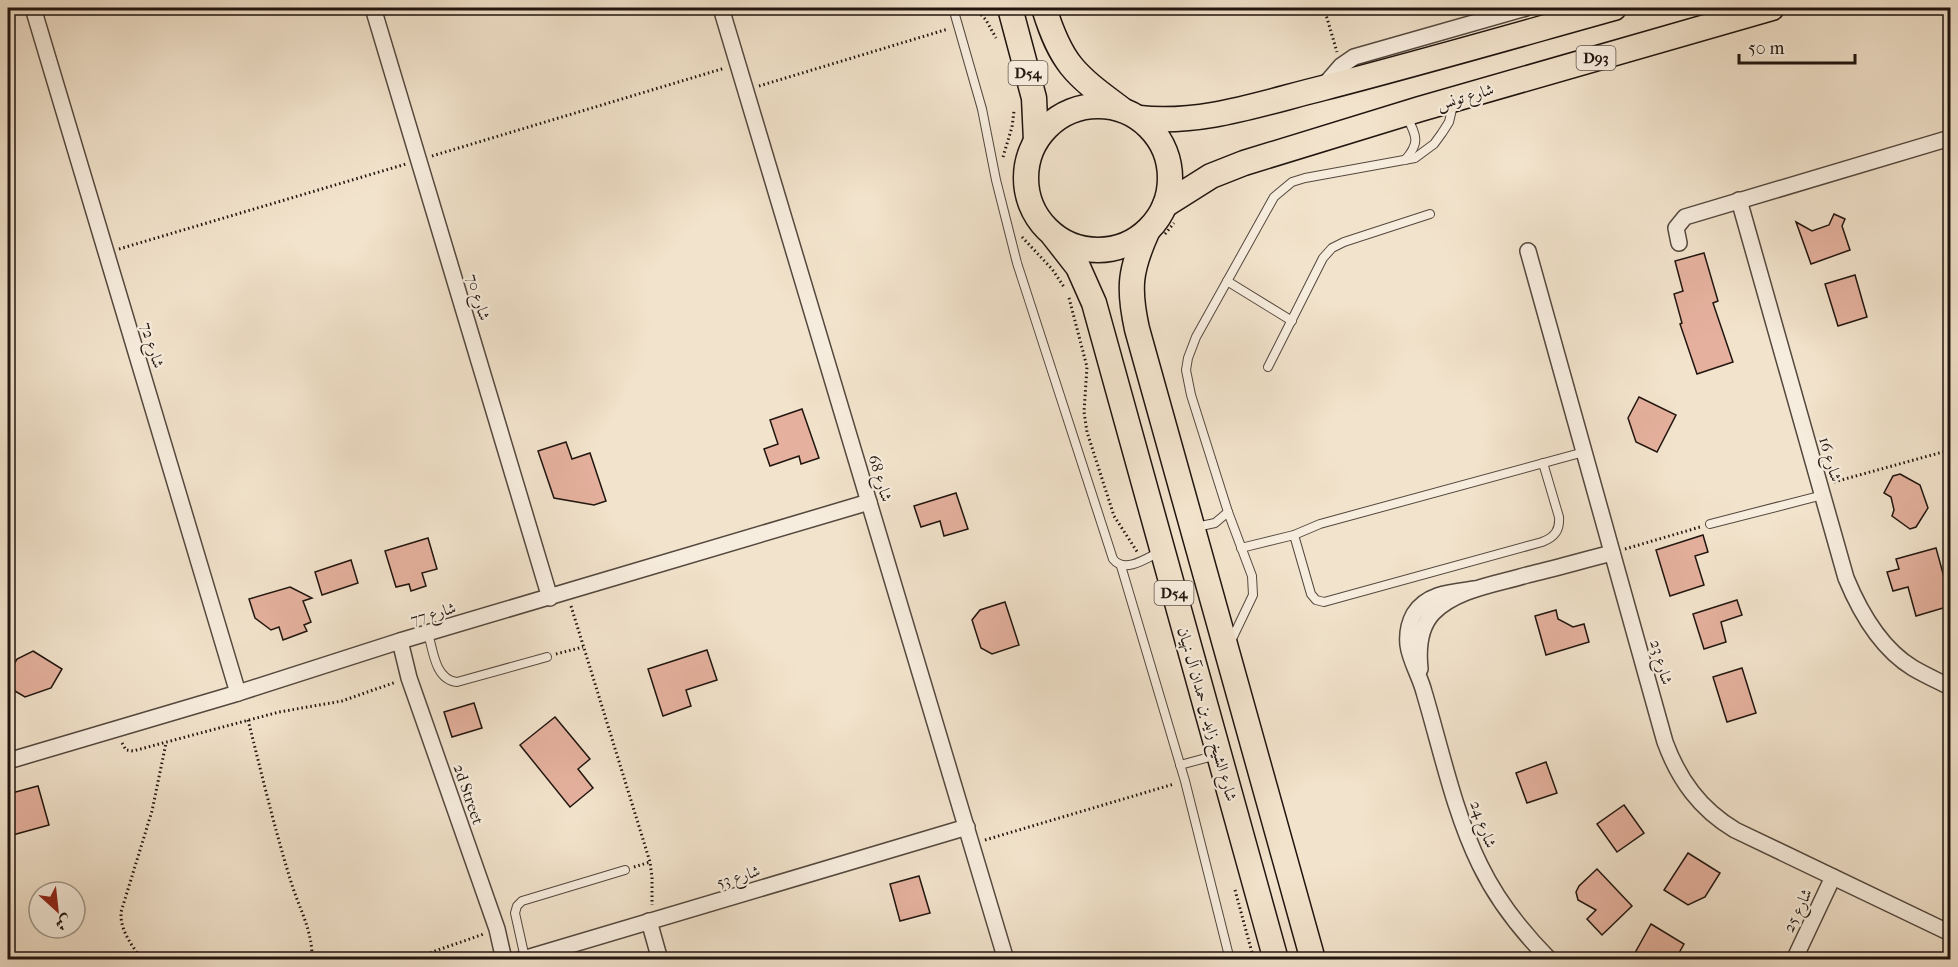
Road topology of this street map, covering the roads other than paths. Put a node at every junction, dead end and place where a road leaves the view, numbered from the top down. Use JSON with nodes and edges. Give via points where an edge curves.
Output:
{"nodes":[{"id":1,"x":33,"y":8,"type":"edge"},
{"id":2,"x":373,"y":8,"type":"edge"},
{"id":3,"x":721,"y":8,"type":"edge"},
{"id":4,"x":953,"y":8,"type":"edge"},
{"id":5,"x":1010,"y":8,"type":"edge"},
{"id":6,"x":1044,"y":8,"type":"edge"},
{"id":7,"x":1526,"y":8,"type":"edge"},
{"id":8,"x":1614,"y":8,"type":"edge"},
{"id":9,"x":1772,"y":8,"type":"edge"},
{"id":10,"x":1322,"y":88,"type":"junction"},
{"id":11,"x":1453,"y":100,"type":"junction"},
{"id":12,"x":1130,"y":114,"type":"junction"},
{"id":13,"x":1406,"y":114,"type":"junction"},
{"id":14,"x":1950,"y":138,"type":"edge"},
{"id":15,"x":1036,"y":141,"type":"junction"},
{"id":16,"x":1404,"y":161,"type":"junction"},
{"id":17,"x":1739,"y":200,"type":"junction"},
{"id":18,"x":1166,"y":205,"type":"junction"},
{"id":19,"x":1430,"y":214,"type":"dead end"},
{"id":20,"x":1147,"y":232,"type":"junction"},
{"id":21,"x":1053,"y":235,"type":"junction"},
{"id":22,"x":1679,"y":243,"type":"dead end"},
{"id":23,"x":1528,"y":250,"type":"dead end"},
{"id":24,"x":1227,"y":281,"type":"junction"},
{"id":25,"x":1292,"y":321,"type":"junction"},
{"id":26,"x":1268,"y":367,"type":"dead end"},
{"id":27,"x":1584,"y":452,"type":"junction"},
{"id":28,"x":1543,"y":463,"type":"junction"},
{"id":29,"x":1821,"y":490,"type":"junction"},
{"id":30,"x":869,"y":502,"type":"junction"},
{"id":31,"x":1228,"y":512,"type":"junction"},
{"id":32,"x":1710,"y":524,"type":"road end"},
{"id":33,"x":1193,"y":528,"type":"junction"},
{"id":34,"x":1294,"y":535,"type":"junction"},
{"id":35,"x":1241,"y":548,"type":"junction"},
{"id":36,"x":1612,"y":553,"type":"junction"},
{"id":37,"x":1153,"y":555,"type":"junction"},
{"id":38,"x":1121,"y":566,"type":"junction"},
{"id":39,"x":550,"y":598,"type":"junction"},
{"id":40,"x":428,"y":633,"type":"junction"},
{"id":41,"x":400,"y":641,"type":"junction"},
{"id":42,"x":1228,"y":652,"type":"junction"},
{"id":43,"x":547,"y":657,"type":"road end"},
{"id":44,"x":1950,"y":687,"type":"edge"},
{"id":45,"x":238,"y":693,"type":"junction"},
{"id":46,"x":1219,"y":754,"type":"junction"},
{"id":47,"x":8,"y":761,"type":"edge"},
{"id":48,"x":1180,"y":765,"type":"junction"},
{"id":49,"x":967,"y":827,"type":"junction"},
{"id":50,"x":625,"y":870,"type":"road end"},
{"id":51,"x":1833,"y":877,"type":"junction"},
{"id":52,"x":649,"y":921,"type":"junction"},
{"id":53,"x":1950,"y":933,"type":"edge"},
{"id":54,"x":522,"y":959,"type":"edge"},
{"id":55,"x":504,"y":960,"type":"edge"},
{"id":56,"x":660,"y":960,"type":"edge"},
{"id":57,"x":1006,"y":960,"type":"edge"},
{"id":58,"x":1230,"y":960,"type":"edge"},
{"id":59,"x":1276,"y":960,"type":"edge"},
{"id":60,"x":1313,"y":960,"type":"edge"},
{"id":61,"x":1550,"y":960,"type":"edge"},
{"id":62,"x":1794,"y":960,"type":"edge"}],
"edges":[{"from":1,"to":45,"type":"street","name":"شارع 72"},
{"from":2,"to":39,"type":"street","name":"شارع 70"},
{"from":3,"to":30,"type":"street","name":"شارع 68"},
{"from":4,"to":38,"type":"lane","via":[[982,109],[1017,262],[1111,554]]},
{"from":5,"to":15,"type":"main road","number":"D54","via":[[1034,98]]},
{"from":6,"to":12,"type":"main road","number":"D54","via":[[1058,48],[1069,65]]},
{"from":7,"to":10,"type":"street","via":[[1362,54],[1341,66]]},
{"from":8,"to":10,"type":"main road"},
{"from":9,"to":11,"type":"main road","name":"شارع تونس","number":"D93"},
{"from":10,"to":12,"type":"main road","via":[[1211,116],[1175,120]]},
{"from":11,"to":13,"type":"main road","name":"شارع تونس","number":"D93"},
{"from":11,"to":16,"type":"lane","via":[[1449,122],[1434,144]]},
{"from":12,"to":15,"type":"main road","via":[[1098,106],[1074,110],[1052,122]]},
{"from":12,"to":18,"type":"main road","via":[[1154,131],[1164,148],[1170,167]]},
{"from":13,"to":16,"type":"lane","via":[[1416,142]]},
{"from":13,"to":18,"type":"main road","name":"شارع تونس","number":"D93","via":[[1227,169]]},
{"from":14,"to":17,"type":"street"},
{"from":15,"to":21,"type":"main road","via":[[1025,181],[1038,220]]},
{"from":16,"to":24,"type":"lane","via":[[1292,182],[1274,197]]},
{"from":17,"to":22,"type":"street","via":[[1685,217],[1676,228]]},
{"from":17,"to":29,"type":"street","name":"شارع 16"},
{"from":18,"to":20,"type":"main road"},
{"from":19,"to":25,"type":"lane","via":[[1332,248],[1323,258]]},
{"from":20,"to":21,"type":"main road","via":[[1125,246],[1100,251],[1075,247]]},
{"from":20,"to":33,"type":"main road","number":"D54","via":[[1131,276],[1131,303]]},
{"from":21,"to":37,"type":"main road","name":"شارع الشيخ زايد بن حمدان آل نهيان","number":"D54","via":[[1090,291]]},
{"from":23,"to":27,"type":"street","name":"شارع 23"},
{"from":24,"to":25,"type":"lane"},
{"from":24,"to":31,"type":"lane","via":[[1196,337],[1186,370]]},
{"from":25,"to":26,"type":"lane"},
{"from":27,"to":28,"type":"lane"},
{"from":27,"to":36,"type":"street","name":"شارع 23"},
{"from":28,"to":34,"type":"lane","via":[[1320,524]]},
{"from":28,"to":34,"type":"lane","via":[[1560,525],[1551,539],[1542,542],[1324,602],[1311,594]]},
{"from":29,"to":32,"type":"lane"},
{"from":29,"to":44,"type":"street","name":"شارع 16","via":[[1846,578],[1869,623],[1912,667]]},
{"from":30,"to":39,"type":"street","name":"شارع 77"},
{"from":30,"to":49,"type":"street","name":"شارع 68"},
{"from":31,"to":33,"type":"lane","via":[[1215,523]]},
{"from":31,"to":35,"type":"lane"},
{"from":33,"to":42,"type":"main road","number":"D54"},
{"from":34,"to":35,"type":"lane"},
{"from":35,"to":42,"type":"lane","via":[[1252,576],[1252,595]]},
{"from":36,"to":51,"type":"street","name":"شارع 23","via":[[1665,742],[1688,788],[1710,812],[1735,830]]},
{"from":36,"to":61,"type":"street","name":"شارع 24","via":[[1475,589],[1442,606],[1429,619],[1419,646],[1421,681],[1472,848],[1509,913]]},
{"from":37,"to":38,"type":"lane"},
{"from":37,"to":46,"type":"main road","name":"شارع الشيخ زايد بن حمدان آل نهيان","number":"D54"},
{"from":38,"to":48,"type":"lane"},
{"from":39,"to":40,"type":"street","name":"شارع 77"},
{"from":40,"to":41,"type":"street","name":"شارع 77"},
{"from":40,"to":43,"type":"lane","via":[[440,673],[450,682]]},
{"from":41,"to":45,"type":"street","name":"شارع 77"},
{"from":41,"to":55,"type":"street","name":"2d Street"},
{"from":42,"to":60,"type":"main road","number":"D54"},
{"from":45,"to":47,"type":"street","name":"شارع 77"},
{"from":46,"to":48,"type":"lane"},
{"from":46,"to":59,"type":"main road","name":"شارع الشيخ زايد بن حمدان آل نهيان","number":"D54"},
{"from":48,"to":58,"type":"lane"},
{"from":49,"to":52,"type":"street","name":"شارع 53"},
{"from":49,"to":57,"type":"street","name":"شارع 68"},
{"from":50,"to":54,"type":"lane","via":[[522,901],[515,913]]},
{"from":51,"to":53,"type":"street","name":"شارع 23"},
{"from":51,"to":62,"type":"street","name":"شارع 25"},
{"from":52,"to":54,"type":"street","name":"شارع 53"},
{"from":52,"to":56,"type":"street"}]}
